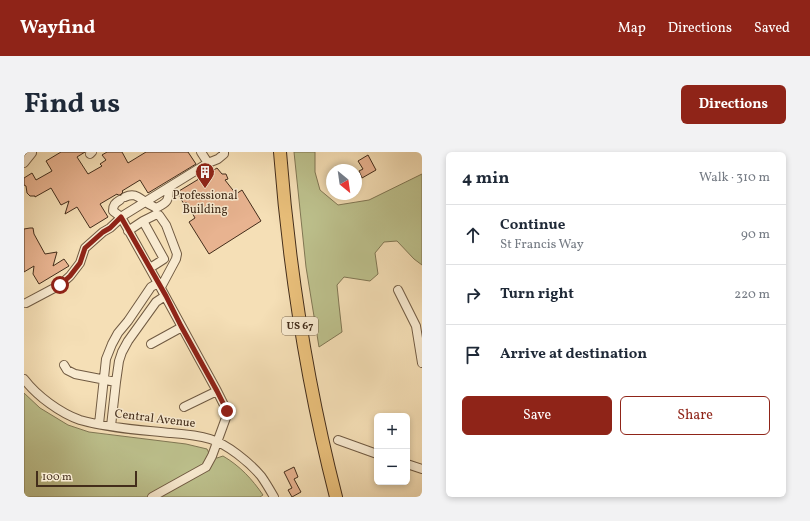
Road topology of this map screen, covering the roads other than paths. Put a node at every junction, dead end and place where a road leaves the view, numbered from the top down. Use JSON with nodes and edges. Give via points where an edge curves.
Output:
{"nodes":[{"id":1,"x":32,"y":152,"type":"edge"},
{"id":2,"x":201,"y":152,"type":"edge"},
{"id":3,"x":224,"y":152,"type":"edge"},
{"id":4,"x":280,"y":152,"type":"edge"},
{"id":5,"x":24,"y":162,"type":"edge"},
{"id":6,"x":208,"y":163,"type":"junction"},
{"id":7,"x":168,"y":188,"type":"junction"},
{"id":8,"x":145,"y":202,"type":"junction"},
{"id":9,"x":156,"y":211,"type":"junction"},
{"id":10,"x":121,"y":217,"type":"junction"},
{"id":11,"x":143,"y":221,"type":"junction"},
{"id":12,"x":128,"y":231,"type":"junction"},
{"id":13,"x":150,"y":268,"type":"junction"},
{"id":14,"x":160,"y":285,"type":"junction"},
{"id":15,"x":398,"y":290,"type":"dead end"},
{"id":16,"x":166,"y":296,"type":"junction"},
{"id":17,"x":26,"y":303,"type":"dead end"},
{"id":18,"x":182,"y":327,"type":"junction"},
{"id":19,"x":151,"y":344,"type":"dead end"},
{"id":20,"x":422,"y":363,"type":"edge"},
{"id":21,"x":64,"y":365,"type":"dead end"},
{"id":22,"x":24,"y":379,"type":"edge"},
{"id":23,"x":103,"y":380,"type":"junction"},
{"id":24,"x":116,"y":382,"type":"junction"},
{"id":25,"x":217,"y":391,"type":"junction"},
{"id":26,"x":184,"y":407,"type":"dead end"},
{"id":27,"x":98,"y":424,"type":"junction"},
{"id":28,"x":111,"y":426,"type":"junction"},
{"id":29,"x":338,"y":440,"type":"dead end"},
{"id":30,"x":218,"y":443,"type":"junction"},
{"id":31,"x":374,"y":453,"type":"edge"},
{"id":32,"x":410,"y":465,"type":"edge"},
{"id":33,"x":422,"y":469,"type":"edge"},
{"id":34,"x":152,"y":497,"type":"edge"},
{"id":35,"x":274,"y":497,"type":"edge"},
{"id":36,"x":336,"y":497,"type":"edge"}],
"edges":[{"from":1,"to":5,"type":"street"},
{"from":2,"to":6,"type":"street"},
{"from":3,"to":6,"type":"street","via":[[218,159]]},
{"from":4,"to":36,"type":"highway","number":"US 67","via":[[288,238],[301,330],[316,412]]},
{"from":6,"to":7,"type":"street"},
{"from":7,"to":8,"type":"street"},
{"from":7,"to":9,"type":"street","via":[[167,201]]},
{"from":8,"to":9,"type":"street"},
{"from":8,"to":10,"type":"street"},
{"from":8,"to":10,"type":"street","via":[[140,197],[132,195],[123,198],[113,206],[113,211]]},
{"from":9,"to":11,"type":"street"},
{"from":9,"to":14,"type":"street","via":[[166,225],[177,254]]},
{"from":10,"to":12,"type":"street"},
{"from":10,"to":17,"type":"street","via":[[85,248],[80,263],[70,276],[60,285]]},
{"from":11,"to":12,"type":"street"},
{"from":11,"to":13,"type":"street","via":[[164,259]]},
{"from":12,"to":13,"type":"street"},
{"from":13,"to":14,"type":"street"},
{"from":14,"to":16,"type":"street"},
{"from":14,"to":23,"type":"street","via":[[151,287],[118,333],[106,359]]},
{"from":15,"to":20,"type":"street","via":[[416,326]]},
{"from":16,"to":18,"type":"street"},
{"from":16,"to":24,"type":"street","via":[[156,302],[128,341],[119,361]]},
{"from":18,"to":19,"type":"street"},
{"from":18,"to":25,"type":"street"},
{"from":21,"to":23,"type":"street","via":[[75,374]]},
{"from":22,"to":27,"type":"street","name":"Central Avenue","via":[[37,394],[61,411]]},
{"from":23,"to":24,"type":"street"},
{"from":23,"to":27,"type":"street"},
{"from":24,"to":28,"type":"street"},
{"from":25,"to":26,"type":"street"},
{"from":25,"to":30,"type":"street","via":[[227,411]]},
{"from":27,"to":28,"type":"street","name":"Central Avenue"},
{"from":28,"to":30,"type":"street","name":"Central Avenue","via":[[197,436]]},
{"from":29,"to":31,"type":"street"},
{"from":30,"to":34,"type":"street","via":[[206,467]]},
{"from":30,"to":35,"type":"street","name":"Central Avenue","via":[[233,451],[256,471]]},
{"from":32,"to":33,"type":"street"}]}
